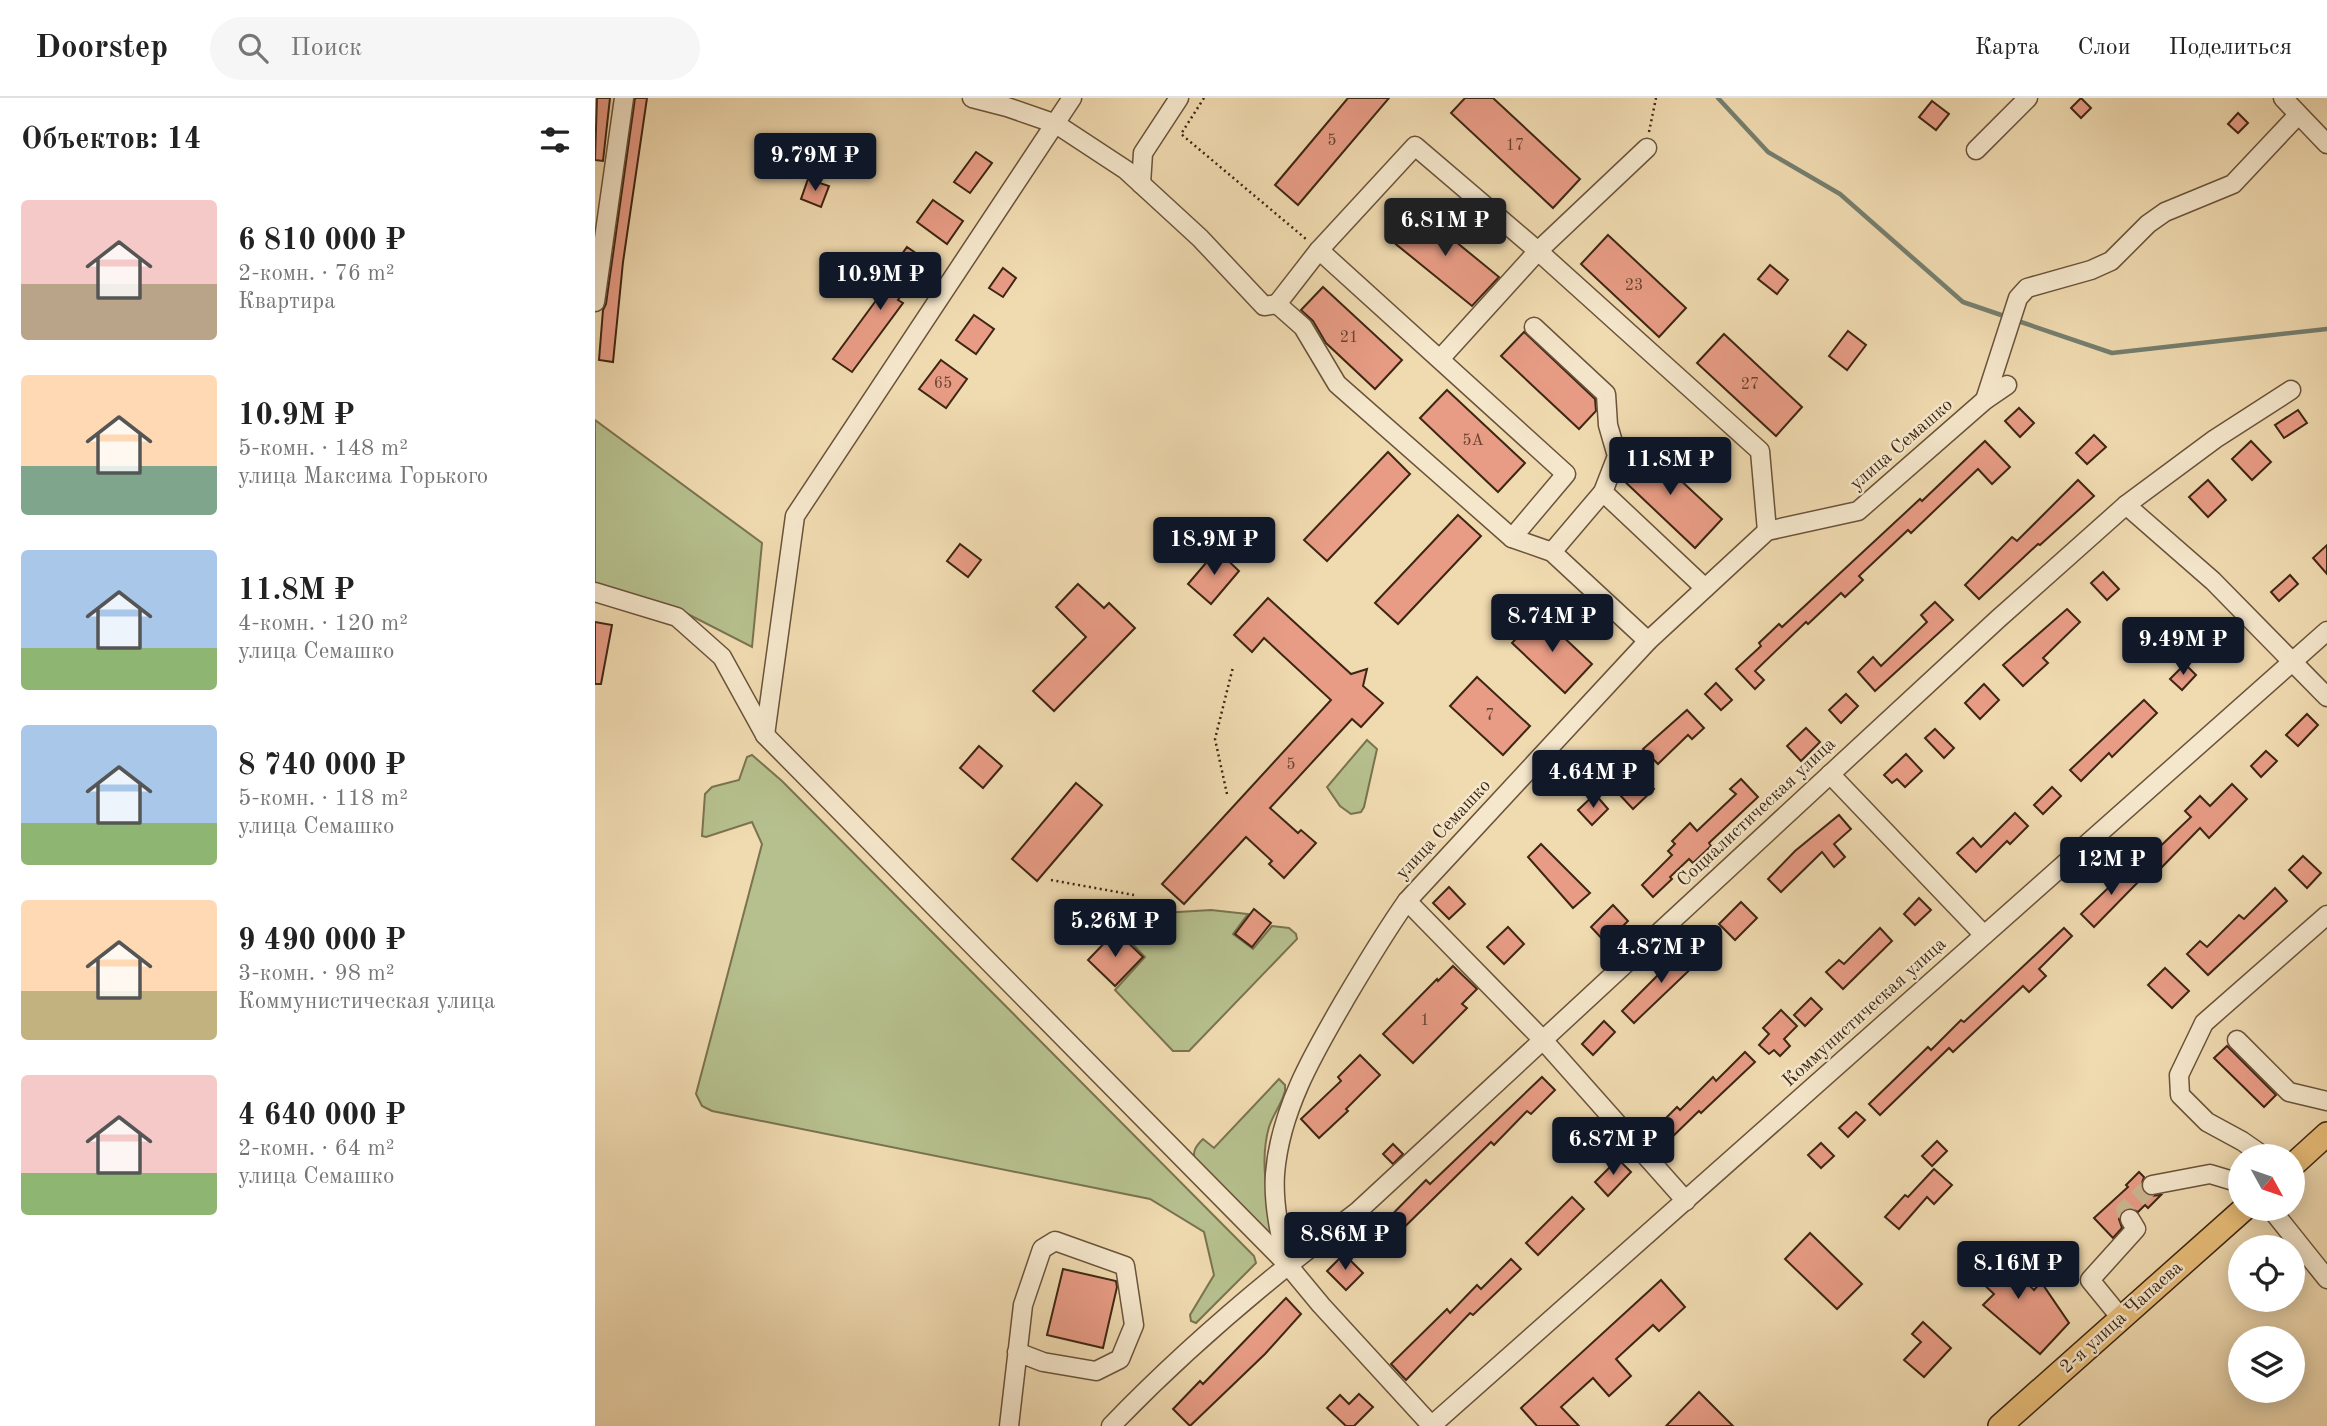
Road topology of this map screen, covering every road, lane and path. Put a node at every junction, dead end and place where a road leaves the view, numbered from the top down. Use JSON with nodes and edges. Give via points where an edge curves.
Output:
{"nodes":[{"id":1,"x":624,"y":98,"type":"edge"},
{"id":2,"x":972,"y":98,"type":"edge"},
{"id":3,"x":1072,"y":98,"type":"edge"},
{"id":4,"x":1179,"y":98,"type":"edge"},
{"id":5,"x":1204,"y":98,"type":"edge"},
{"id":6,"x":1656,"y":98,"type":"edge"},
{"id":7,"x":2028,"y":98,"type":"edge"},
{"id":8,"x":2283,"y":98,"type":"edge"},
{"id":9,"x":2298,"y":115,"type":"junction"},
{"id":10,"x":1055,"y":124,"type":"junction"},
{"id":11,"x":2327,"y":144,"type":"edge"},
{"id":12,"x":1647,"y":148,"type":"joint"},
{"id":13,"x":1976,"y":150,"type":"dead end"},
{"id":14,"x":1141,"y":184,"type":"junction"},
{"id":15,"x":1319,"y":250,"type":"junction"},
{"id":16,"x":1538,"y":251,"type":"junction"},
{"id":17,"x":595,"y":302,"type":"edge"},
{"id":18,"x":1277,"y":304,"type":"junction"},
{"id":19,"x":1534,"y":327,"type":"dead end"},
{"id":20,"x":1440,"y":359,"type":"junction"},
{"id":21,"x":2007,"y":385,"type":"dead end"},
{"id":22,"x":2291,"y":390,"type":"dead end"},
{"id":23,"x":1985,"y":400,"type":"junction"},
{"id":24,"x":1603,"y":492,"type":"junction"},
{"id":25,"x":2126,"y":505,"type":"junction"},
{"id":26,"x":1767,"y":531,"type":"junction"},
{"id":27,"x":1512,"y":538,"type":"junction"},
{"id":28,"x":1552,"y":552,"type":"junction"},
{"id":29,"x":1705,"y":588,"type":"junction"},
{"id":30,"x":595,"y":592,"type":"edge"},
{"id":31,"x":2327,"y":631,"type":"edge"},
{"id":32,"x":1648,"y":641,"type":"junction"},
{"id":33,"x":2292,"y":660,"type":"junction"},
{"id":34,"x":1234,"y":667,"type":"dead end"},
{"id":35,"x":2327,"y":697,"type":"edge"},
{"id":36,"x":765,"y":735,"type":"junction"},
{"id":37,"x":1830,"y":774,"type":"junction"},
{"id":38,"x":1227,"y":794,"type":"dead end"},
{"id":39,"x":1051,"y":880,"type":"dead end"},
{"id":40,"x":1135,"y":895,"type":"dead end"},
{"id":41,"x":1407,"y":901,"type":"junction"},
{"id":42,"x":2327,"y":915,"type":"edge"},
{"id":43,"x":1984,"y":935,"type":"junction"},
{"id":44,"x":1543,"y":1040,"type":"junction"},
{"id":45,"x":2237,"y":1040,"type":"dead end"},
{"id":46,"x":2327,"y":1101,"type":"edge"},
{"id":47,"x":2327,"y":1134,"type":"edge"},
{"id":48,"x":2246,"y":1144,"type":"edge"},
{"id":49,"x":2305,"y":1154,"type":"edge"},
{"id":50,"x":2228,"y":1179,"type":"edge"},
{"id":51,"x":2152,"y":1185,"type":"tunnel mouth"},
{"id":52,"x":1686,"y":1200,"type":"junction"},
{"id":53,"x":2130,"y":1219,"type":"tunnel mouth"},
{"id":54,"x":2229,"y":1222,"type":"edge"},
{"id":55,"x":2281,"y":1222,"type":"edge"},
{"id":56,"x":1287,"y":1264,"type":"junction"},
{"id":57,"x":2327,"y":1279,"type":"edge"},
{"id":58,"x":2121,"y":1318,"type":"junction"},
{"id":59,"x":1017,"y":1352,"type":"junction"},
{"id":60,"x":1009,"y":1426,"type":"edge"},
{"id":61,"x":1111,"y":1426,"type":"edge"},
{"id":62,"x":1431,"y":1426,"type":"edge"},
{"id":63,"x":2000,"y":1426,"type":"edge"}],
"edges":[{"from":1,"to":17,"type":"street"},
{"from":2,"to":10,"type":"street"},
{"from":3,"to":10,"type":"street"},
{"from":4,"to":14,"type":"street","via":[[1143,153]]},
{"from":5,"to":15,"type":"path","via":[[1181,134]]},
{"from":6,"to":12,"type":"path"},
{"from":7,"to":13,"type":"street"},
{"from":8,"to":9,"type":"street"},
{"from":9,"to":11,"type":"street"},
{"from":9,"to":23,"type":"street","via":[[2233,184],[2165,212],[2111,261],[2027,288],[2018,299]]},
{"from":10,"to":14,"type":"street"},
{"from":10,"to":36,"type":"street","via":[[795,516]]},
{"from":12,"to":16,"type":"street"},
{"from":14,"to":18,"type":"street","via":[[1264,306]]},
{"from":15,"to":16,"type":"street","via":[[1415,146]]},
{"from":15,"to":18,"type":"street"},
{"from":15,"to":20,"type":"street"},
{"from":16,"to":20,"type":"street"},
{"from":16,"to":26,"type":"street","via":[[1760,452]]},
{"from":18,"to":27,"type":"street","via":[[1303,327],[1337,384]]},
{"from":19,"to":24,"type":"street","via":[[1606,394],[1617,456]]},
{"from":20,"to":27,"type":"street","via":[[1566,474]]},
{"from":21,"to":23,"type":"street","name":"улица Семашко"},
{"from":22,"to":25,"type":"street","name":"Социалистическая улица"},
{"from":23,"to":26,"type":"street","name":"улица Семашко","via":[[1858,511]]},
{"from":24,"to":28,"type":"street"},
{"from":24,"to":29,"type":"street"},
{"from":25,"to":33,"type":"street","via":[[2213,581]]},
{"from":25,"to":37,"type":"street","name":"Социалистическая улица"},
{"from":26,"to":29,"type":"street","name":"улица Семашко"},
{"from":27,"to":28,"type":"street"},
{"from":28,"to":32,"type":"street"},
{"from":29,"to":32,"type":"street","name":"улица Семашко"},
{"from":30,"to":36,"type":"street","via":[[677,617],[722,657]]},
{"from":31,"to":33,"type":"street","name":"Коммунистическая улица"},
{"from":32,"to":41,"type":"street","name":"улица Семашко"},
{"from":33,"to":35,"type":"street"},
{"from":33,"to":43,"type":"street","name":"Коммунистическая улица"},
{"from":34,"to":38,"type":"path","via":[[1215,739]]},
{"from":36,"to":56,"type":"street"},
{"from":37,"to":43,"type":"street"},
{"from":37,"to":44,"type":"street","name":"Социалистическая улица"},
{"from":39,"to":40,"type":"path"},
{"from":41,"to":44,"type":"street"},
{"from":41,"to":56,"type":"street","name":"улица Семашко","via":[[1319,1045],[1286,1115],[1275,1176],[1277,1223]]},
{"from":42,"to":48,"type":"street","via":[[2204,1023],[2179,1075],[2180,1095],[2207,1122]]},
{"from":43,"to":52,"type":"street","name":"Коммунистическая улица"},
{"from":44,"to":52,"type":"street"},
{"from":44,"to":56,"type":"street","name":"Социалистическая улица","via":[[1357,1212]]},
{"from":45,"to":46,"type":"street","via":[[2289,1092]]},
{"from":47,"to":49,"type":"main road"},
{"from":50,"to":51,"type":"street","via":[[2210,1174]]},
{"from":52,"to":62,"type":"street","name":"Коммунистическая улица"},
{"from":53,"to":58,"type":"street","via":[[2136,1229],[2090,1280]]},
{"from":54,"to":58,"type":"main road","name":"2-я улица Чапаева"},
{"from":55,"to":57,"type":"street"},
{"from":56,"to":61,"type":"street","name":"Социалистическая улица","via":[[1163,1372]]},
{"from":56,"to":62,"type":"street"},
{"from":58,"to":63,"type":"main road","name":"2-я улица Чапаева"},
{"from":59,"to":59,"type":"street","via":[[1023,1305],[1042,1249],[1055,1241],[1125,1266],[1134,1325],[1120,1359],[1097,1371],[1043,1362]]},
{"from":59,"to":60,"type":"street"}]}
